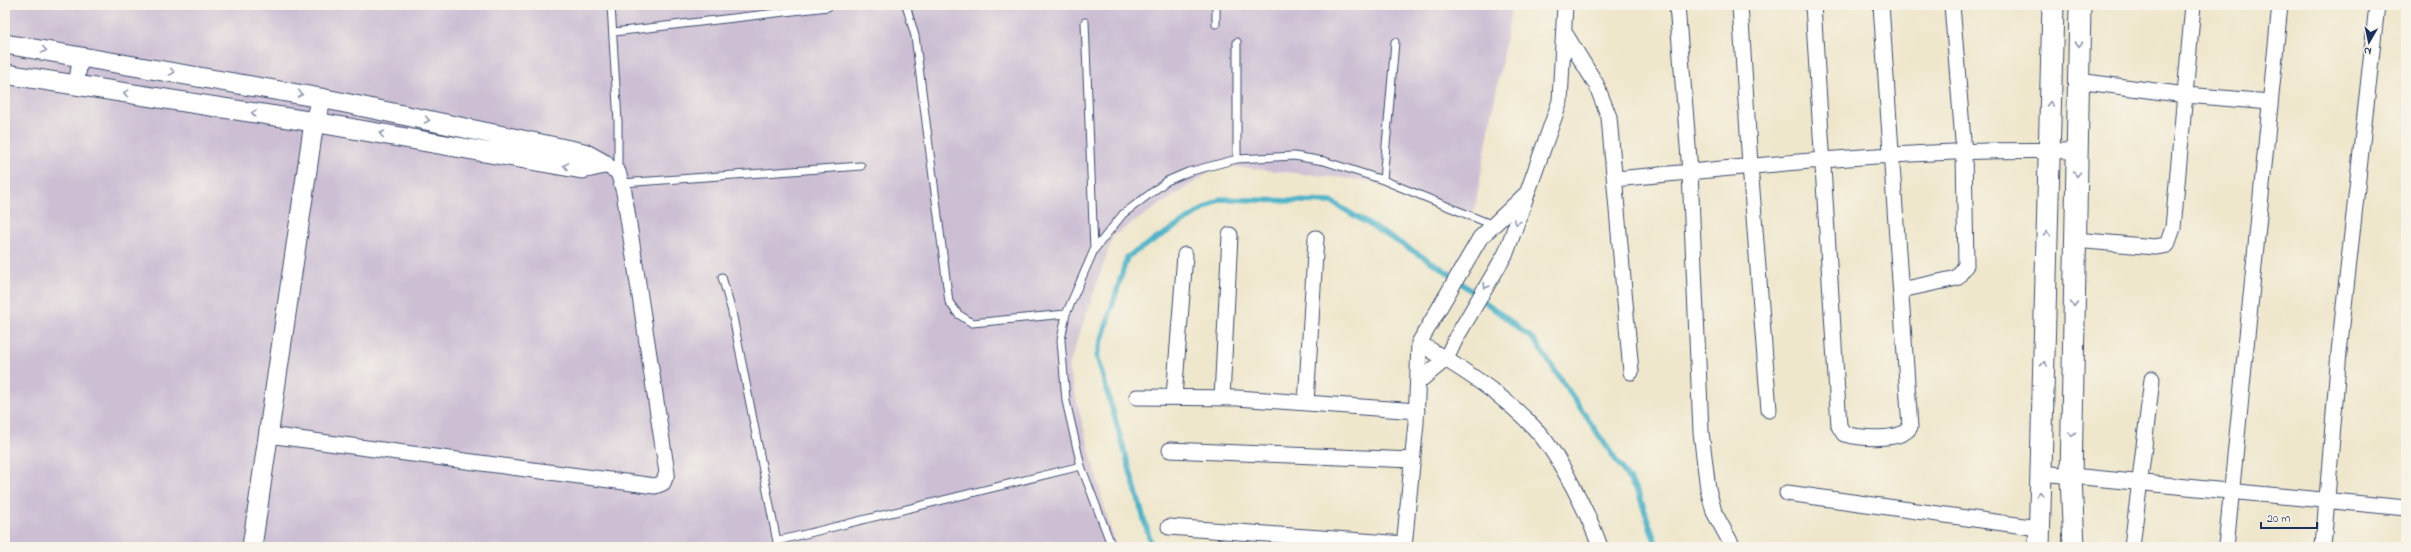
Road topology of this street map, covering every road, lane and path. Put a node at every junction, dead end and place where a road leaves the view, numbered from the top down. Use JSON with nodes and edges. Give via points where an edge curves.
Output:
{"nodes":[{"id":1,"x":611,"y":5,"type":"edge"},
{"id":2,"x":906,"y":5,"type":"edge"},
{"id":3,"x":1216,"y":5,"type":"edge"},
{"id":4,"x":1566,"y":5,"type":"edge"},
{"id":5,"x":1677,"y":5,"type":"edge"},
{"id":6,"x":1740,"y":5,"type":"edge"},
{"id":7,"x":1813,"y":5,"type":"edge"},
{"id":8,"x":1881,"y":5,"type":"edge"},
{"id":9,"x":1952,"y":5,"type":"edge"},
{"id":10,"x":2053,"y":5,"type":"edge"},
{"id":11,"x":2080,"y":5,"type":"edge"},
{"id":12,"x":2193,"y":5,"type":"edge"},
{"id":13,"x":2280,"y":5,"type":"edge"},
{"id":14,"x":2377,"y":5,"type":"edge"},
{"id":15,"x":828,"y":7,"type":"dead end"},
{"id":16,"x":1085,"y":22,"type":"dead end"},
{"id":17,"x":1216,"y":24,"type":"dead end"},
{"id":18,"x":614,"y":32,"type":"junction"},
{"id":19,"x":1564,"y":32,"type":"junction"},
{"id":20,"x":1237,"y":42,"type":"dead end"},
{"id":21,"x":1395,"y":42,"type":"dead end"},
{"id":22,"x":5,"y":44,"type":"edge"},
{"id":23,"x":81,"y":56,"type":"junction"},
{"id":24,"x":5,"y":74,"type":"edge"},
{"id":25,"x":2078,"y":81,"type":"junction"},
{"id":26,"x":76,"y":85,"type":"junction"},
{"id":27,"x":2186,"y":95,"type":"junction"},
{"id":28,"x":321,"y":98,"type":"junction"},
{"id":29,"x":2270,"y":102,"type":"junction"},
{"id":30,"x":314,"y":122,"type":"junction"},
{"id":31,"x":2049,"y":150,"type":"junction"},
{"id":32,"x":2077,"y":150,"type":"junction"},
{"id":33,"x":1964,"y":153,"type":"junction"},
{"id":34,"x":1892,"y":156,"type":"junction"},
{"id":35,"x":1237,"y":158,"type":"junction"},
{"id":36,"x":1822,"y":160,"type":"junction"},
{"id":37,"x":1750,"y":165,"type":"junction"},
{"id":38,"x":861,"y":166,"type":"dead end"},
{"id":39,"x":1690,"y":172,"type":"junction"},
{"id":40,"x":614,"y":173,"type":"junction"},
{"id":41,"x":1614,"y":179,"type":"junction"},
{"id":42,"x":1383,"y":180,"type":"junction"},
{"id":43,"x":1528,"y":192,"type":"junction"},
{"id":44,"x":1494,"y":225,"type":"junction"},
{"id":45,"x":1230,"y":235,"type":"dead end"},
{"id":46,"x":1316,"y":238,"type":"dead end"},
{"id":47,"x":2076,"y":240,"type":"junction"},
{"id":48,"x":1094,"y":250,"type":"junction"},
{"id":49,"x":1185,"y":255,"type":"dead end"},
{"id":50,"x":722,"y":276,"type":"dead end"},
{"id":51,"x":1901,"y":290,"type":"junction"},
{"id":52,"x":1066,"y":314,"type":"junction"},
{"id":53,"x":1419,"y":343,"type":"junction"},
{"id":54,"x":1446,"y":359,"type":"junction"},
{"id":55,"x":1631,"y":372,"type":"dead end"},
{"id":56,"x":2152,"y":379,"type":"dead end"},
{"id":57,"x":1418,"y":382,"type":"junction"},
{"id":58,"x":1137,"y":396,"type":"dead end"},
{"id":59,"x":1174,"y":397,"type":"junction"},
{"id":60,"x":1222,"y":398,"type":"junction"},
{"id":61,"x":1306,"y":403,"type":"junction"},
{"id":62,"x":1417,"y":410,"type":"junction"},
{"id":63,"x":1770,"y":410,"type":"dead end"},
{"id":64,"x":268,"y":435,"type":"junction"},
{"id":65,"x":1170,"y":450,"type":"dead end"},
{"id":66,"x":1413,"y":460,"type":"junction"},
{"id":67,"x":1081,"y":466,"type":"junction"},
{"id":68,"x":2041,"y":474,"type":"junction"},
{"id":69,"x":2071,"y":477,"type":"junction"},
{"id":70,"x":2141,"y":482,"type":"junction"},
{"id":71,"x":2231,"y":490,"type":"junction"},
{"id":72,"x":1787,"y":493,"type":"dead end"},
{"id":73,"x":2327,"y":500,"type":"junction"},
{"id":74,"x":2406,"y":508,"type":"edge"},
{"id":75,"x":1169,"y":527,"type":"dead end"},
{"id":76,"x":2039,"y":537,"type":"edge"},
{"id":77,"x":777,"y":544,"type":"edge"},
{"id":78,"x":1405,"y":546,"type":"edge"},
{"id":79,"x":252,"y":547,"type":"edge"},
{"id":80,"x":1112,"y":547,"type":"edge"},
{"id":81,"x":1600,"y":547,"type":"edge"},
{"id":82,"x":1733,"y":547,"type":"edge"},
{"id":83,"x":2074,"y":547,"type":"edge"},
{"id":84,"x":2132,"y":547,"type":"edge"},
{"id":85,"x":2226,"y":547,"type":"edge"},
{"id":86,"x":2323,"y":547,"type":"edge"}],
"edges":[{"from":1,"to":18,"type":"lane"},
{"from":2,"to":52,"type":"lane","via":[[915,36],[948,302],[958,314],[972,323]]},
{"from":3,"to":17,"type":"lane"},
{"from":4,"to":19,"type":"street"},
{"from":5,"to":39,"type":"street"},
{"from":6,"to":37,"type":"street"},
{"from":7,"to":36,"type":"street"},
{"from":8,"to":34,"type":"street"},
{"from":9,"to":33,"type":"street"},
{"from":31,"to":10,"type":"main road","one_way":true},
{"from":11,"to":25,"type":"main road","one_way":true},
{"from":12,"to":27,"type":"street"},
{"from":13,"to":29,"type":"street"},
{"from":14,"to":73,"type":"street","via":[[2339,352]]},
{"from":15,"to":18,"type":"lane"},
{"from":16,"to":48,"type":"lane"},
{"from":18,"to":40,"type":"lane","via":[[618,122]]},
{"from":19,"to":41,"type":"street","via":[[1605,104],[1609,117]]},
{"from":19,"to":43,"type":"street","via":[[1560,101]]},
{"from":20,"to":35,"type":"lane"},
{"from":21,"to":42,"type":"lane"},
{"from":22,"to":23,"type":"street","one_way":true},
{"from":23,"to":26,"type":"street"},
{"from":23,"to":28,"type":"street","one_way":true},
{"from":24,"to":26,"type":"street"},
{"from":25,"to":27,"type":"street"},
{"from":25,"to":32,"type":"main road"},
{"from":30,"to":26,"type":"street","one_way":true},
{"from":27,"to":29,"type":"street"},
{"from":27,"to":47,"type":"street","via":[[2173,228],[2166,245],[2155,247]]},
{"from":28,"to":30,"type":"street"},
{"from":28,"to":40,"type":"street","one_way":true,"via":[[584,153]]},
{"from":29,"to":71,"type":"street"},
{"from":40,"to":30,"type":"street","one_way":true},
{"from":30,"to":64,"type":"street"},
{"from":31,"to":32,"type":"street"},
{"from":31,"to":33,"type":"street"},
{"from":68,"to":31,"type":"main road","one_way":true},
{"from":32,"to":47,"type":"main road","one_way":true},
{"from":33,"to":34,"type":"street"},
{"from":33,"to":51,"type":"street","via":[[1966,265],[1957,278]]},
{"from":34,"to":36,"type":"street"},
{"from":34,"to":51,"type":"street"},
{"from":35,"to":42,"type":"lane","via":[[1294,156],[1324,161]]},
{"from":35,"to":48,"type":"lane","via":[[1167,181],[1123,214]]},
{"from":36,"to":37,"type":"street"},
{"from":36,"to":51,"type":"street","via":[[1839,426],[1844,434],[1856,437],[1899,437],[1906,434],[1910,428]]},
{"from":37,"to":39,"type":"street"},
{"from":37,"to":63,"type":"street"},
{"from":38,"to":40,"type":"lane"},
{"from":39,"to":41,"type":"street"},
{"from":39,"to":82,"type":"street","via":[[1704,460],[1714,512]]},
{"from":40,"to":64,"type":"street","via":[[667,473],[663,483],[656,486]]},
{"from":41,"to":55,"type":"street"},
{"from":42,"to":44,"type":"lane"},
{"from":43,"to":44,"type":"street"},
{"from":43,"to":54,"type":"street","one_way":true,"via":[[1506,253]]},
{"from":44,"to":53,"type":"street","via":[[1480,238]]},
{"from":45,"to":60,"type":"street"},
{"from":46,"to":61,"type":"street"},
{"from":47,"to":69,"type":"main road","one_way":true},
{"from":48,"to":52,"type":"lane"},
{"from":49,"to":59,"type":"street"},
{"from":50,"to":77,"type":"lane","via":[[732,312]]},
{"from":52,"to":67,"type":"lane","via":[[1061,340],[1066,401]]},
{"from":53,"to":54,"type":"street"},
{"from":53,"to":57,"type":"street"},
{"from":54,"to":57,"type":"street"},
{"from":54,"to":81,"type":"street","via":[[1517,411],[1539,433],[1555,455]]},
{"from":56,"to":70,"type":"street"},
{"from":57,"to":62,"type":"street"},
{"from":58,"to":59,"type":"street"},
{"from":59,"to":60,"type":"street"},
{"from":60,"to":61,"type":"street"},
{"from":61,"to":62,"type":"street"},
{"from":62,"to":66,"type":"street"},
{"from":64,"to":79,"type":"street"},
{"from":65,"to":66,"type":"street"},
{"from":66,"to":78,"type":"street"},
{"from":67,"to":77,"type":"lane"},
{"from":67,"to":80,"type":"lane"},
{"from":68,"to":69,"type":"street"},
{"from":76,"to":68,"type":"main road","one_way":true},
{"from":69,"to":70,"type":"street"},
{"from":69,"to":83,"type":"main road"},
{"from":70,"to":71,"type":"street"},
{"from":70,"to":84,"type":"street"},
{"from":71,"to":73,"type":"street"},
{"from":71,"to":85,"type":"street"},
{"from":72,"to":76,"type":"street"},
{"from":73,"to":74,"type":"street"},
{"from":73,"to":86,"type":"street"},
{"from":75,"to":78,"type":"street"}]}
